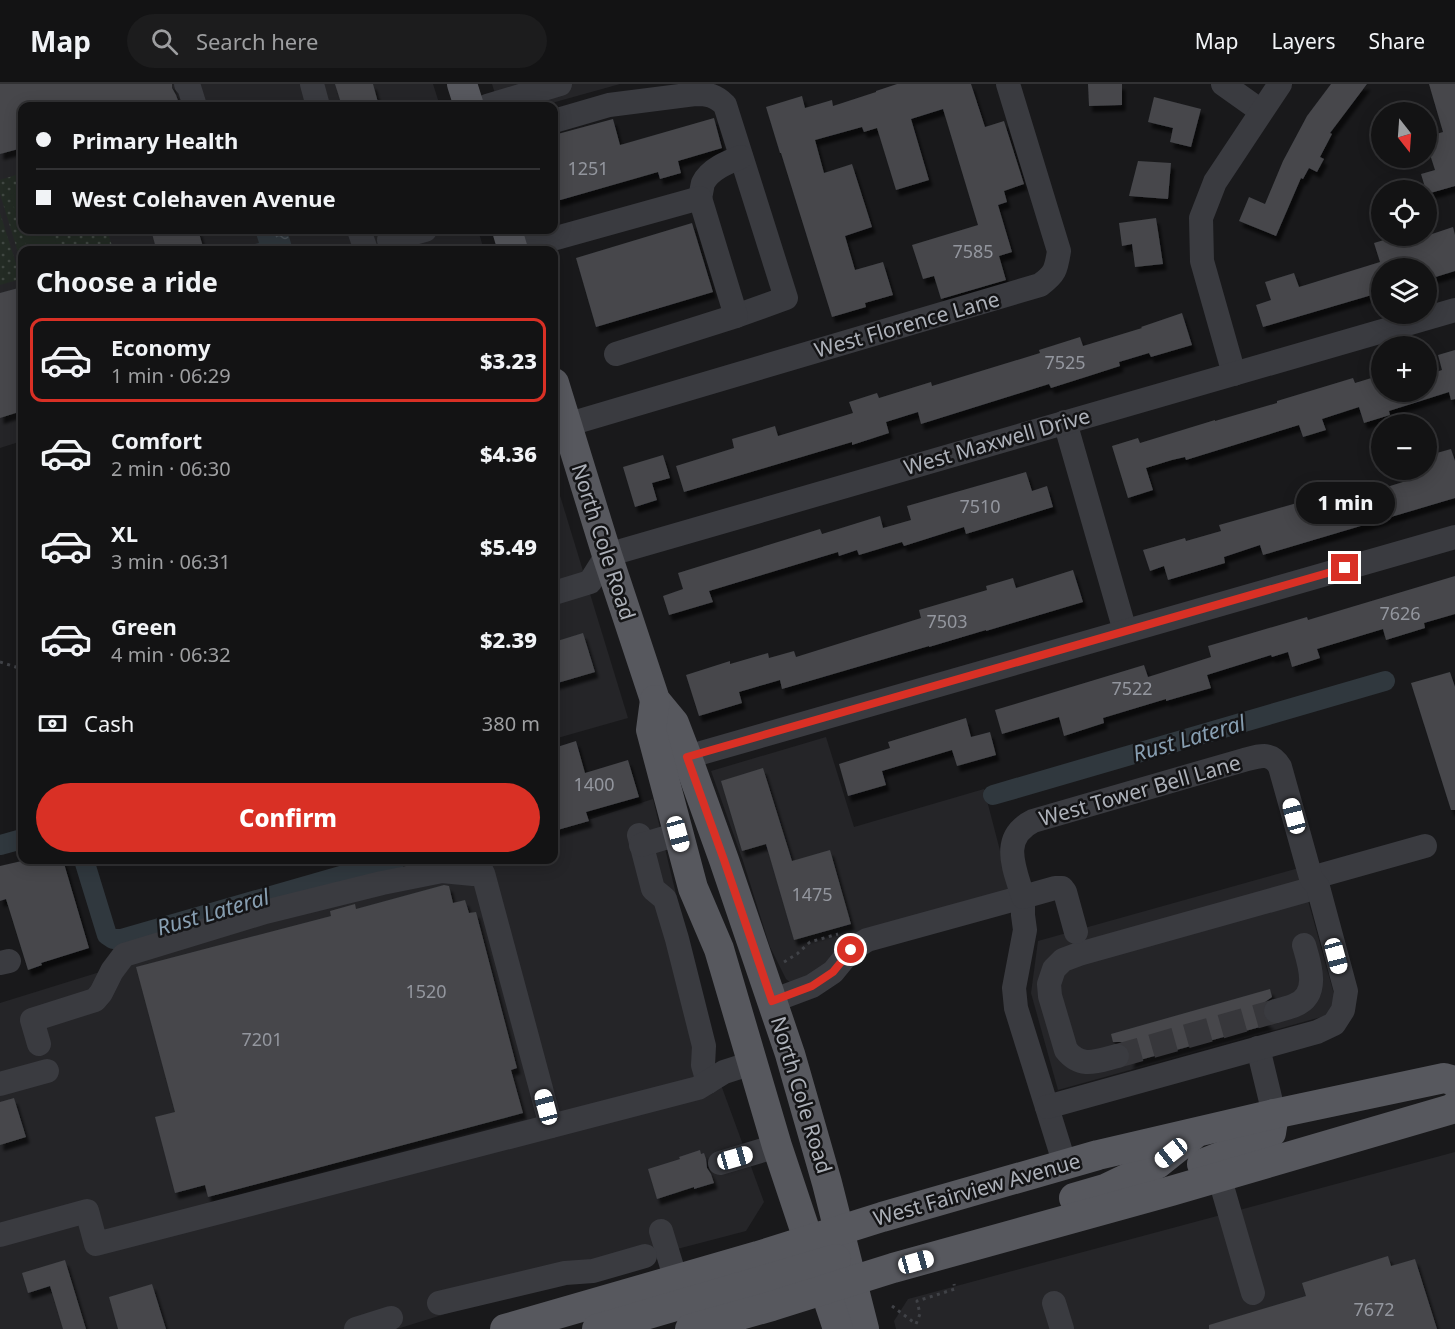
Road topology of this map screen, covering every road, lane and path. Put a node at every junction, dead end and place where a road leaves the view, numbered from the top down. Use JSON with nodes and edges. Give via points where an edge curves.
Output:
{"nodes":[{"id":1,"x":312,"y":84,"type":"edge"},
{"id":2,"x":462,"y":84,"type":"edge"},
{"id":3,"x":560,"y":84,"type":"edge"},
{"id":4,"x":1008,"y":84,"type":"edge"},
{"id":5,"x":1222,"y":84,"type":"edge"},
{"id":6,"x":1280,"y":84,"type":"edge"},
{"id":7,"x":317,"y":102,"type":"edge"},
{"id":8,"x":468,"y":102,"type":"edge"},
{"id":9,"x":500,"y":102,"type":"edge"},
{"id":10,"x":1261,"y":111,"type":"junction"},
{"id":11,"x":558,"y":120,"type":"edge"},
{"id":12,"x":741,"y":157,"type":"junction"},
{"id":13,"x":700,"y":198,"type":"junction"},
{"id":14,"x":411,"y":234,"type":"edge"},
{"id":15,"x":389,"y":240,"type":"dead end"},
{"id":16,"x":527,"y":246,"type":"edge"},
{"id":17,"x":1455,"y":310,"type":"edge"},
{"id":18,"x":736,"y":316,"type":"junction"},
{"id":19,"x":616,"y":354,"type":"dead end"},
{"id":20,"x":1234,"y":374,"type":"junction"},
{"id":21,"x":558,"y":397,"type":"edge"},
{"id":22,"x":1065,"y":423,"type":"junction"},
{"id":23,"x":566,"y":425,"type":"junction"},
{"id":24,"x":1455,"y":537,"type":"edge"},
{"id":25,"x":607,"y":555,"type":"junction"},
{"id":26,"x":558,"y":592,"type":"edge"},
{"id":27,"x":1125,"y":632,"type":"junction"},
{"id":28,"x":0,"y":662,"type":"edge"},
{"id":29,"x":18,"y":668,"type":"edge"},
{"id":30,"x":654,"y":700,"type":"junction"},
{"id":31,"x":687,"y":757,"type":"junction"},
{"id":32,"x":678,"y":834,"type":"junction"},
{"id":33,"x":1425,"y":846,"type":"dead end"},
{"id":34,"x":1314,"y":882,"type":"junction"},
{"id":35,"x":1023,"y":897,"type":"junction"},
{"id":36,"x":1076,"y":932,"type":"dead end"},
{"id":37,"x":838,"y":933,"type":"dead end"},
{"id":38,"x":1304,"y":945,"type":"dead end"},
{"id":39,"x":777,"y":966,"type":"dead end"},
{"id":40,"x":772,"y":1001,"type":"junction"},
{"id":41,"x":1276,"y":1011,"type":"tunnel mouth"},
{"id":42,"x":39,"y":1044,"type":"dead end"},
{"id":43,"x":1258,"y":1048,"type":"junction"},
{"id":44,"x":1117,"y":1056,"type":"tunnel mouth"},
{"id":45,"x":752,"y":1064,"type":"junction"},
{"id":46,"x":47,"y":1071,"type":"dead end"},
{"id":47,"x":1455,"y":1081,"type":"edge"},
{"id":48,"x":708,"y":1082,"type":"junction"},
{"id":49,"x":0,"y":1084,"type":"edge"},
{"id":50,"x":1455,"y":1106,"type":"edge"},
{"id":51,"x":1047,"y":1107,"type":"junction"},
{"id":52,"x":1274,"y":1114,"type":"junction"},
{"id":53,"x":551,"y":1126,"type":"junction"},
{"id":54,"x":1199,"y":1131,"type":"junction"},
{"id":55,"x":777,"y":1146,"type":"junction"},
{"id":56,"x":720,"y":1162,"type":"dead end"},
{"id":57,"x":1065,"y":1165,"type":"junction"},
{"id":58,"x":1219,"y":1176,"type":"junction"},
{"id":59,"x":1171,"y":1191,"type":"junction"},
{"id":60,"x":661,"y":1231,"type":"dead end"},
{"id":61,"x":0,"y":1235,"type":"edge"},
{"id":62,"x":645,"y":1256,"type":"dead end"},
{"id":63,"x":832,"y":1262,"type":"junction"},
{"id":64,"x":676,"y":1280,"type":"junction"},
{"id":65,"x":954,"y":1284,"type":"dead end"},
{"id":66,"x":1252,"y":1293,"type":"dead end"},
{"id":67,"x":440,"y":1303,"type":"dead end"},
{"id":68,"x":1054,"y":1303,"type":"dead end"},
{"id":69,"x":892,"y":1306,"type":"dead end"},
{"id":70,"x":505,"y":1329,"type":"edge"},
{"id":71,"x":597,"y":1329,"type":"edge"},
{"id":72,"x":690,"y":1329,"type":"edge"},
{"id":73,"x":838,"y":1329,"type":"edge"},
{"id":74,"x":864,"y":1329,"type":"edge"},
{"id":75,"x":1062,"y":1329,"type":"edge"}],
"edges":[{"from":1,"to":7,"type":"street"},
{"from":2,"to":8,"type":"main road"},
{"from":3,"to":9,"type":"street"},
{"from":4,"to":23,"type":"street","name":"West Florence Lane","via":[[1059,251],[1052,276],[1040,285]]},
{"from":5,"to":10,"type":"street"},
{"from":6,"to":10,"type":"street"},
{"from":10,"to":20,"type":"street","via":[[1215,182],[1201,218],[1202,261]]},
{"from":11,"to":12,"type":"street","via":[[609,105],[708,94],[725,105]]},
{"from":12,"to":13,"type":"street","via":[[712,172],[704,182]]},
{"from":12,"to":18,"type":"street","via":[[786,298]]},
{"from":13,"to":16,"type":"street"},
{"from":13,"to":18,"type":"street"},
{"from":14,"to":15,"type":"street"},
{"from":17,"to":20,"type":"street","name":"West Maxwell Drive"},
{"from":18,"to":19,"type":"street"},
{"from":20,"to":22,"type":"street","name":"West Maxwell Drive"},
{"from":21,"to":23,"type":"main road","name":"North Cole Road"},
{"from":22,"to":25,"type":"street","name":"West Maxwell Drive"},
{"from":22,"to":27,"type":"street"},
{"from":23,"to":25,"type":"main road","name":"North Cole Road"},
{"from":24,"to":27,"type":"street"},
{"from":25,"to":26,"type":"street","via":[[590,582]]},
{"from":25,"to":30,"type":"main road","name":"North Cole Road"},
{"from":27,"to":31,"type":"street"},
{"from":28,"to":29,"type":"path"},
{"from":30,"to":31,"type":"main road","name":"North Cole Road","via":[[674,723]]},
{"from":30,"to":32,"type":"main road","name":"North Cole Road","via":[[651,730]]},
{"from":31,"to":40,"type":"main road","name":"North Cole Road"},
{"from":32,"to":45,"type":"main road","name":"North Cole Road","via":[[693,888],[719,949]]},
{"from":32,"to":48,"type":"street","via":[[640,840],[653,889],[665,899],[677,939],[704,1046],[703,1065]]},
{"from":33,"to":34,"type":"street"},
{"from":34,"to":35,"type":"street","name":"West Tower Bell Lane","via":[[1283,776],[1270,756],[1244,760],[1022,826],[1015,836],[1012,858]]},
{"from":34,"to":43,"type":"street","via":[[1346,991],[1344,1010],[1334,1024],[1317,1032]]},
{"from":34,"to":44,"type":"street","via":[[1063,960],[1054,969],[1049,984],[1066,1050],[1086,1063]]},
{"from":35,"to":36,"type":"street","via":[[1062,888]]},
{"from":35,"to":40,"type":"street","via":[[867,940],[812,986]]},
{"from":35,"to":51,"type":"street","via":[[1025,930],[1014,988],[1016,1008]]},
{"from":37,"to":39,"type":"path","via":[[810,942]]},
{"from":38,"to":41,"type":"street","via":[[1311,987],[1304,1000]]},
{"from":40,"to":63,"type":"main road","name":"North Cole Road","via":[[827,1183]]},
{"from":42,"to":53,"type":"street","via":[[32,1020],[95,1000],[124,955],[265,912],[382,883],[442,872],[483,873]]},
{"from":43,"to":51,"type":"street"},
{"from":43,"to":52,"type":"street"},
{"from":45,"to":48,"type":"street","via":[[724,1072]]},
{"from":45,"to":55,"type":"main road","name":"North Cole Road"},
{"from":46,"to":49,"type":"street"},
{"from":47,"to":52,"type":"main road","name":"West Fairview Avenue","via":[[1444,1078]]},
{"from":48,"to":53,"type":"street","via":[[698,1088]]},
{"from":50,"to":58,"type":"main road","name":"West Fairview Avenue"},
{"from":51,"to":57,"type":"street"},
{"from":52,"to":54,"type":"main road","name":"West Fairview Avenue"},
{"from":52,"to":59,"type":"main road","via":[[1271,1133],[1263,1140],[1211,1159],[1186,1173]]},
{"from":53,"to":61,"type":"street","via":[[96,1244],[87,1211]]},
{"from":54,"to":57,"type":"main road","name":"West Fairview Avenue"},
{"from":54,"to":63,"type":"main road","via":[[1157,1164],[1104,1189]]},
{"from":55,"to":56,"type":"street"},
{"from":55,"to":63,"type":"main road","name":"North Cole Road"},
{"from":57,"to":63,"type":"main road","name":"West Fairview Avenue"},
{"from":58,"to":59,"type":"main road","name":"West Fairview Avenue"},
{"from":58,"to":66,"type":"street"},
{"from":59,"to":63,"type":"main road","name":"West Fairview Avenue"},
{"from":60,"to":64,"type":"street"},
{"from":62,"to":67,"type":"street"},
{"from":63,"to":64,"type":"main road","name":"West Fairview Avenue"},
{"from":63,"to":71,"type":"main road"},
{"from":63,"to":72,"type":"main road","name":"West Fairview Avenue"},
{"from":63,"to":73,"type":"main road","name":"North Cole Road"},
{"from":63,"to":74,"type":"main road","name":"North Cole Road"},
{"from":64,"to":70,"type":"main road","name":"West Fairview Avenue"},
{"from":65,"to":69,"type":"path","via":[[955,1289],[917,1301],[920,1314],[916,1324]]},
{"from":68,"to":75,"type":"street"}]}
